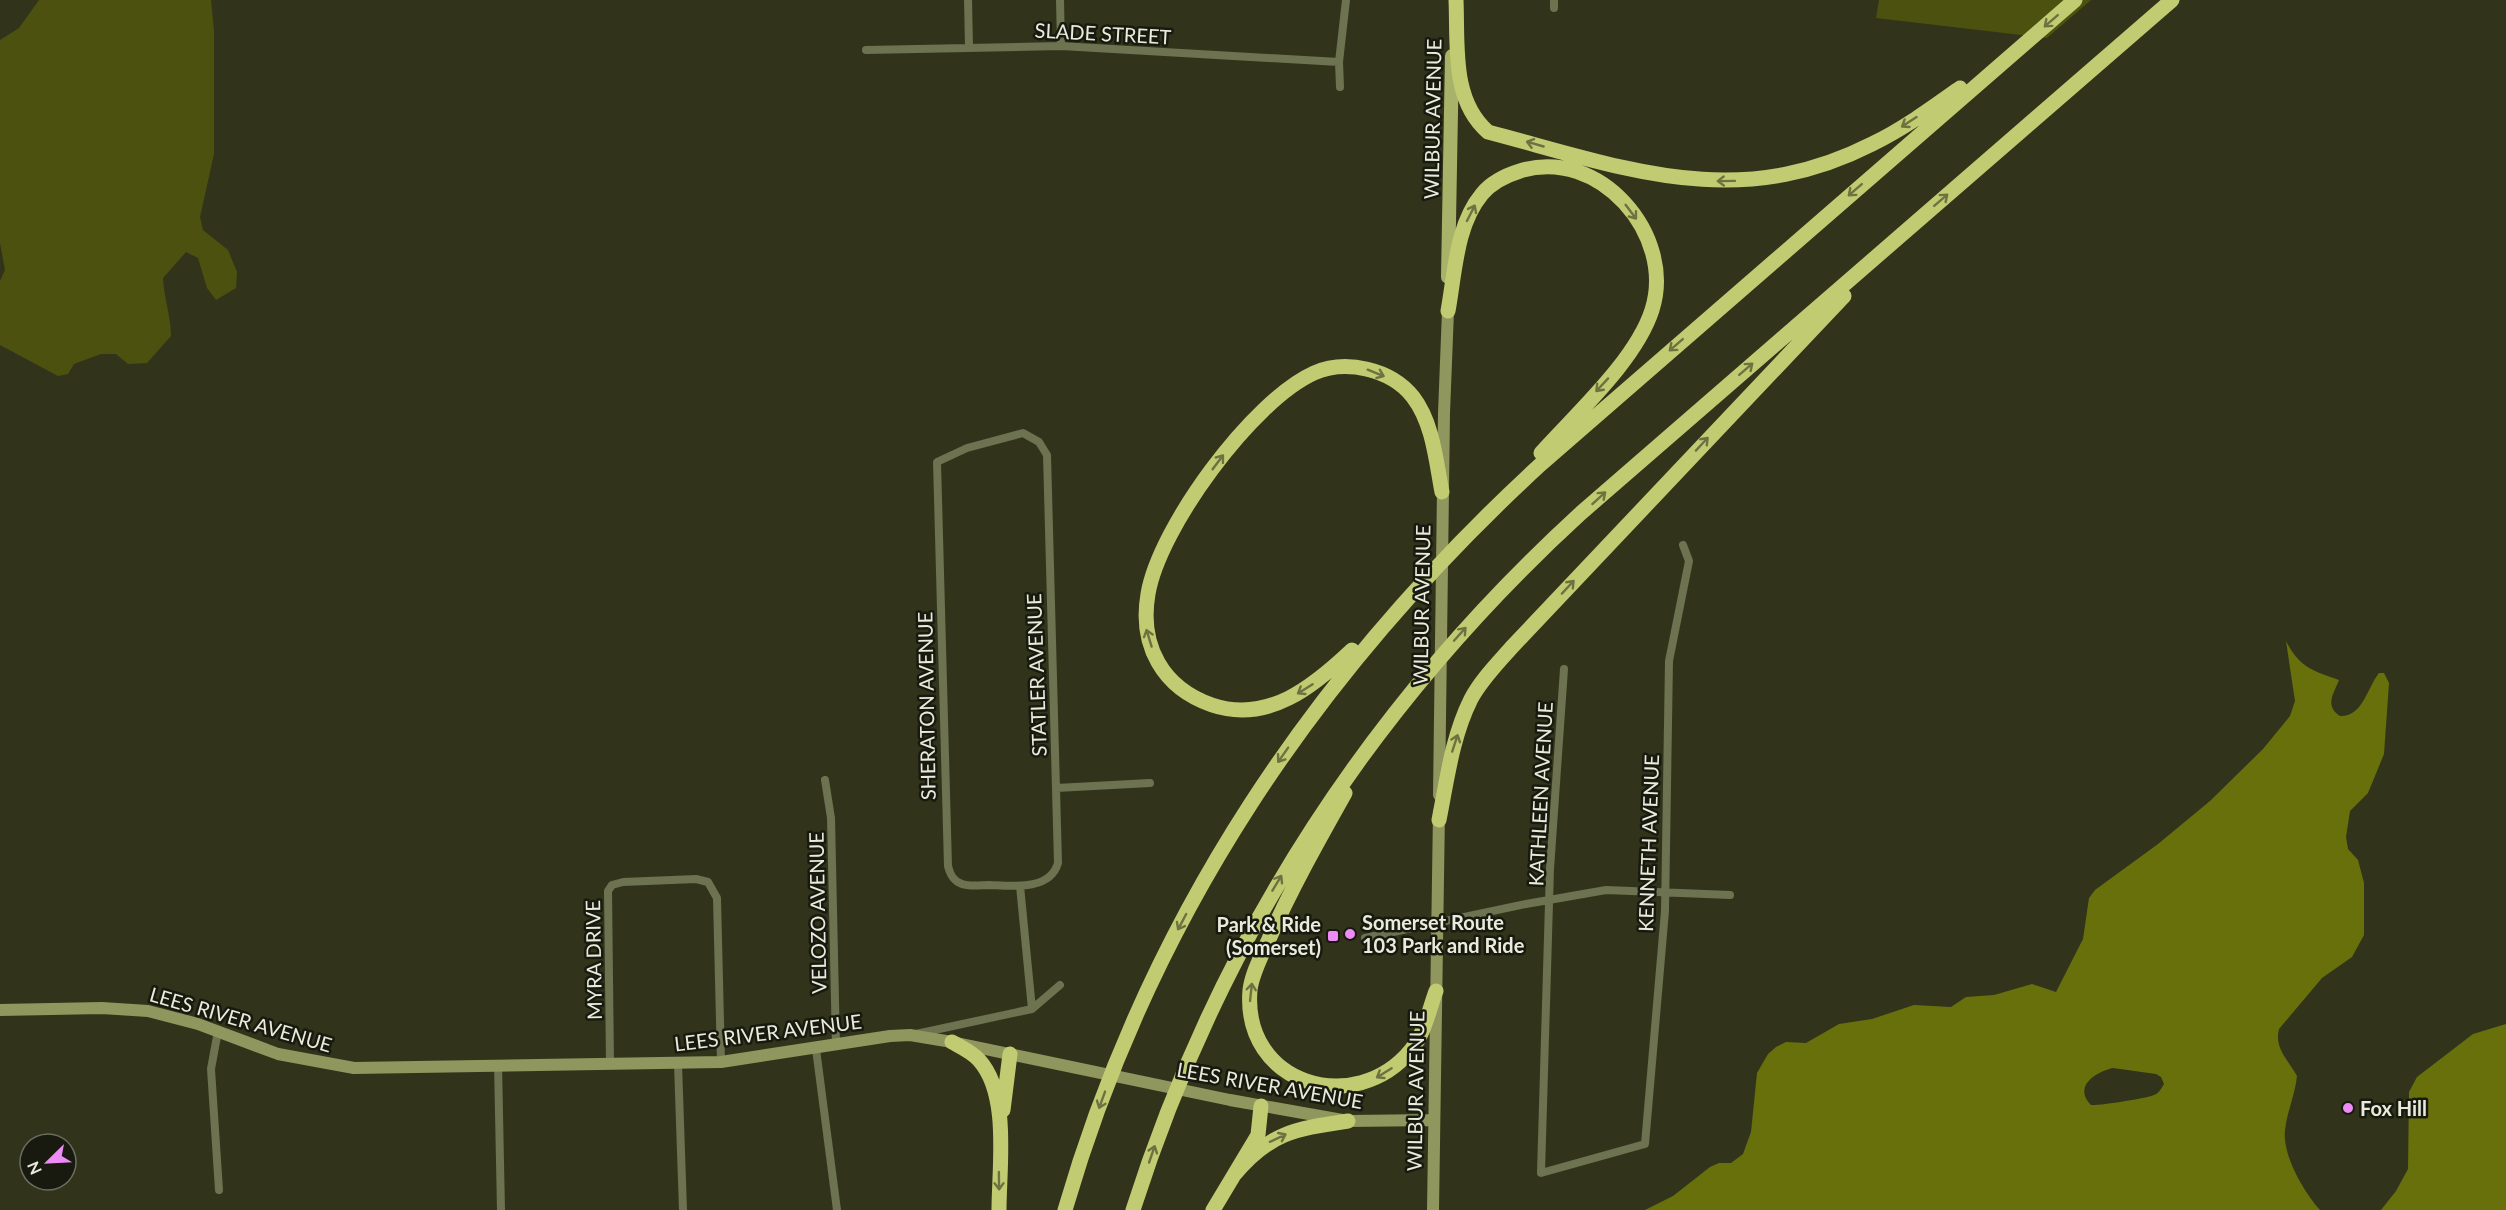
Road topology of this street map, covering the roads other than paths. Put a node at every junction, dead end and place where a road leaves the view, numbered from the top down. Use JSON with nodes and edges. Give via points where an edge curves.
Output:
{"nodes":[{"id":1,"x":968,"y":0,"type":"edge"},
{"id":2,"x":1060,"y":0,"type":"edge"},
{"id":3,"x":1346,"y":0,"type":"edge"},
{"id":4,"x":1455,"y":0,"type":"edge"},
{"id":5,"x":2075,"y":0,"type":"edge"},
{"id":6,"x":2172,"y":0,"type":"edge"},
{"id":7,"x":2026,"y":42,"type":"junction"},
{"id":8,"x":969,"y":46,"type":"junction"},
{"id":9,"x":1061,"y":46,"type":"junction"},
{"id":10,"x":866,"y":50,"type":"dead end"},
{"id":11,"x":1339,"y":62,"type":"junction"},
{"id":12,"x":1340,"y":87,"type":"dead end"},
{"id":13,"x":1914,"y":224,"type":"junction"},
{"id":14,"x":1448,"y":311,"type":"junction"},
{"id":15,"x":937,"y":462,"type":"joint"},
{"id":16,"x":1442,"y":492,"type":"junction"},
{"id":17,"x":1487,"y":514,"type":"junction"},
{"id":18,"x":1683,"y":545,"type":"dead end"},
{"id":19,"x":1410,"y":594,"type":"junction"},
{"id":20,"x":1564,"y":669,"type":"dead end"},
{"id":21,"x":1382,"y":727,"type":"junction"},
{"id":22,"x":825,"y":780,"type":"dead end"},
{"id":23,"x":1150,"y":783,"type":"dead end"},
{"id":24,"x":1056,"y":788,"type":"junction"},
{"id":25,"x":1439,"y":820,"type":"junction"},
{"id":26,"x":1020,"y":886,"type":"junction"},
{"id":27,"x":1665,"y":892,"type":"junction"},
{"id":28,"x":1730,"y":895,"type":"dead end"},
{"id":29,"x":1551,"y":899,"type":"junction"},
{"id":30,"x":1438,"y":922,"type":"junction"},
{"id":31,"x":1365,"y":938,"type":"dead end"},
{"id":32,"x":1060,"y":985,"type":"dead end"},
{"id":33,"x":1436,"y":991,"type":"junction"},
{"id":34,"x":1032,"y":1009,"type":"junction"},
{"id":35,"x":0,"y":1010,"type":"edge"},
{"id":36,"x":218,"y":1031,"type":"junction"},
{"id":37,"x":910,"y":1035,"type":"junction"},
{"id":38,"x":952,"y":1042,"type":"junction"},
{"id":39,"x":836,"y":1046,"type":"junction"},
{"id":40,"x":816,"y":1049,"type":"junction"},
{"id":41,"x":1010,"y":1054,"type":"junction"},
{"id":42,"x":721,"y":1062,"type":"junction"},
{"id":43,"x":610,"y":1064,"type":"junction"},
{"id":44,"x":678,"y":1064,"type":"junction"},
{"id":45,"x":498,"y":1065,"type":"junction"},
{"id":46,"x":1261,"y":1106,"type":"junction"},
{"id":47,"x":1434,"y":1120,"type":"junction"},
{"id":48,"x":1348,"y":1122,"type":"junction"},
{"id":49,"x":999,"y":1152,"type":"junction"},
{"id":50,"x":1542,"y":1173,"type":"joint"},
{"id":51,"x":1234,"y":1175,"type":"junction"},
{"id":52,"x":219,"y":1190,"type":"dead end"},
{"id":53,"x":501,"y":1210,"type":"edge"},
{"id":54,"x":683,"y":1210,"type":"edge"},
{"id":55,"x":837,"y":1210,"type":"edge"},
{"id":56,"x":999,"y":1210,"type":"edge"},
{"id":57,"x":1065,"y":1210,"type":"edge"},
{"id":58,"x":1133,"y":1210,"type":"edge"},
{"id":59,"x":1213,"y":1210,"type":"edge"},
{"id":60,"x":1433,"y":1210,"type":"edge"}],
"edges":[{"from":1,"to":8,"type":"street"},
{"from":2,"to":9,"type":"street"},
{"from":3,"to":11,"type":"street"},
{"from":7,"to":4,"type":"highway","one_way":true,"via":[[1901,128],[1848,155],[1791,174],[1697,181],[1639,172],[1488,132],[1475,120],[1464,96]]},
{"from":4,"to":14,"type":"main road","name":"WILBUR AVENUE"},
{"from":5,"to":7,"type":"highway","one_way":true},
{"from":13,"to":6,"type":"highway","one_way":true},
{"from":7,"to":17,"type":"highway","one_way":true},
{"from":8,"to":9,"type":"street","name":"SLADE STREET"},
{"from":8,"to":10,"type":"street","name":"SLADE STREET"},
{"from":9,"to":11,"type":"street","name":"SLADE STREET"},
{"from":11,"to":12,"type":"street"},
{"from":21,"to":13,"type":"highway","one_way":true,"via":[[1452,643],[1541,551]]},
{"from":25,"to":13,"type":"highway","one_way":true,"via":[[1458,734],[1472,698],[1489,673]]},
{"from":14,"to":16,"type":"main road","name":"WILBUR AVENUE"},
{"from":14,"to":17,"type":"highway","one_way":true,"via":[[1464,227],[1472,210],[1482,193],[1496,182],[1529,168],[1561,167],[1606,186],[1631,211],[1655,261],[1656,293],[1638,342]]},
{"from":15,"to":24,"type":"street","name":"STATLER AVENUE","via":[[967,448],[1023,433],[1039,442],[1047,455]]},
{"from":15,"to":26,"type":"street","name":"SHERATON AVENUE","via":[[948,866],[950,875],[960,884]]},
{"from":19,"to":16,"type":"highway","one_way":true,"via":[[1317,682],[1280,703],[1251,710],[1222,708],[1181,691],[1159,663],[1146,628],[1148,592],[1155,572],[1173,531],[1210,473],[1232,443],[1279,396],[1314,373],[1333,367],[1363,368],[1404,388],[1429,431]]},
{"from":16,"to":25,"type":"main road","name":"WILBUR AVENUE"},
{"from":17,"to":19,"type":"highway"},
{"from":18,"to":27,"type":"street","name":"KENNETH AVENUE","via":[[1689,561],[1669,661]]},
{"from":19,"to":57,"type":"highway","one_way":true,"via":[[1350,664],[1295,738],[1234,829],[1197,894],[1118,1060]]},
{"from":20,"to":29,"type":"street","name":"KATHLEEN AVENUE"},
{"from":33,"to":21,"type":"highway","one_way":true,"via":[[1413,1048],[1389,1071],[1362,1083],[1327,1087],[1292,1076],[1266,1052],[1253,1023],[1250,988],[1258,964],[1303,870]]},
{"from":58,"to":21,"type":"highway","one_way":true,"via":[[1182,1076],[1239,951],[1304,840]]},
{"from":22,"to":39,"type":"street","name":"VELOZO AVENUE","via":[[831,818]]},
{"from":23,"to":24,"type":"street"},
{"from":24,"to":26,"type":"street","name":"STATLER AVENUE","via":[[1056,870],[1042,881]]},
{"from":25,"to":30,"type":"main road","name":"WILBUR AVENUE"},
{"from":26,"to":34,"type":"street"},
{"from":27,"to":28,"type":"street"},
{"from":27,"to":29,"type":"street","via":[[1606,890]]},
{"from":27,"to":50,"type":"street","name":"KENNETH AVENUE","via":[[1645,1144]]},
{"from":29,"to":30,"type":"street"},
{"from":29,"to":50,"type":"street","name":"KATHLEEN AVENUE"},
{"from":30,"to":31,"type":"street"},
{"from":30,"to":33,"type":"main road","name":"WILBUR AVENUE"},
{"from":32,"to":34,"type":"street"},
{"from":33,"to":47,"type":"main road","name":"WILBUR AVENUE"},
{"from":34,"to":37,"type":"street"},
{"from":35,"to":36,"type":"main road","name":"LEES RIVER AVENUE","via":[[148,1011]]},
{"from":36,"to":45,"type":"main road","name":"LEES RIVER AVENUE","via":[[278,1054],[333,1066]]},
{"from":36,"to":52,"type":"street","via":[[211,1069]]},
{"from":37,"to":38,"type":"main road","name":"LEES RIVER AVENUE"},
{"from":37,"to":39,"type":"main road","name":"LEES RIVER AVENUE"},
{"from":38,"to":41,"type":"main road","name":"LEES RIVER AVENUE"},
{"from":38,"to":49,"type":"highway","via":[[978,1058],[989,1075],[999,1102]]},
{"from":39,"to":40,"type":"main road","name":"LEES RIVER AVENUE"},
{"from":40,"to":42,"type":"main road","name":"LEES RIVER AVENUE"},
{"from":40,"to":55,"type":"street"},
{"from":41,"to":46,"type":"main road","name":"LEES RIVER AVENUE"},
{"from":41,"to":49,"type":"highway"},
{"from":42,"to":43,"type":"street","name":"MYRA DRIVE","via":[[717,898],[708,882],[696,879],[622,882],[608,891]]},
{"from":42,"to":44,"type":"main road","name":"LEES RIVER AVENUE"},
{"from":43,"to":44,"type":"main road","name":"LEES RIVER AVENUE"},
{"from":43,"to":45,"type":"main road","name":"LEES RIVER AVENUE"},
{"from":44,"to":54,"type":"street"},
{"from":45,"to":53,"type":"street"},
{"from":46,"to":48,"type":"main road","name":"LEES RIVER AVENUE"},
{"from":46,"to":51,"type":"highway","via":[[1258,1135]]},
{"from":47,"to":48,"type":"main road","name":"LEES RIVER AVENUE"},
{"from":47,"to":60,"type":"main road","name":"WILBUR AVENUE"},
{"from":51,"to":48,"type":"highway","one_way":true,"via":[[1252,1154],[1274,1139],[1298,1129]]},
{"from":49,"to":56,"type":"highway","one_way":true},
{"from":51,"to":59,"type":"highway"}]}
